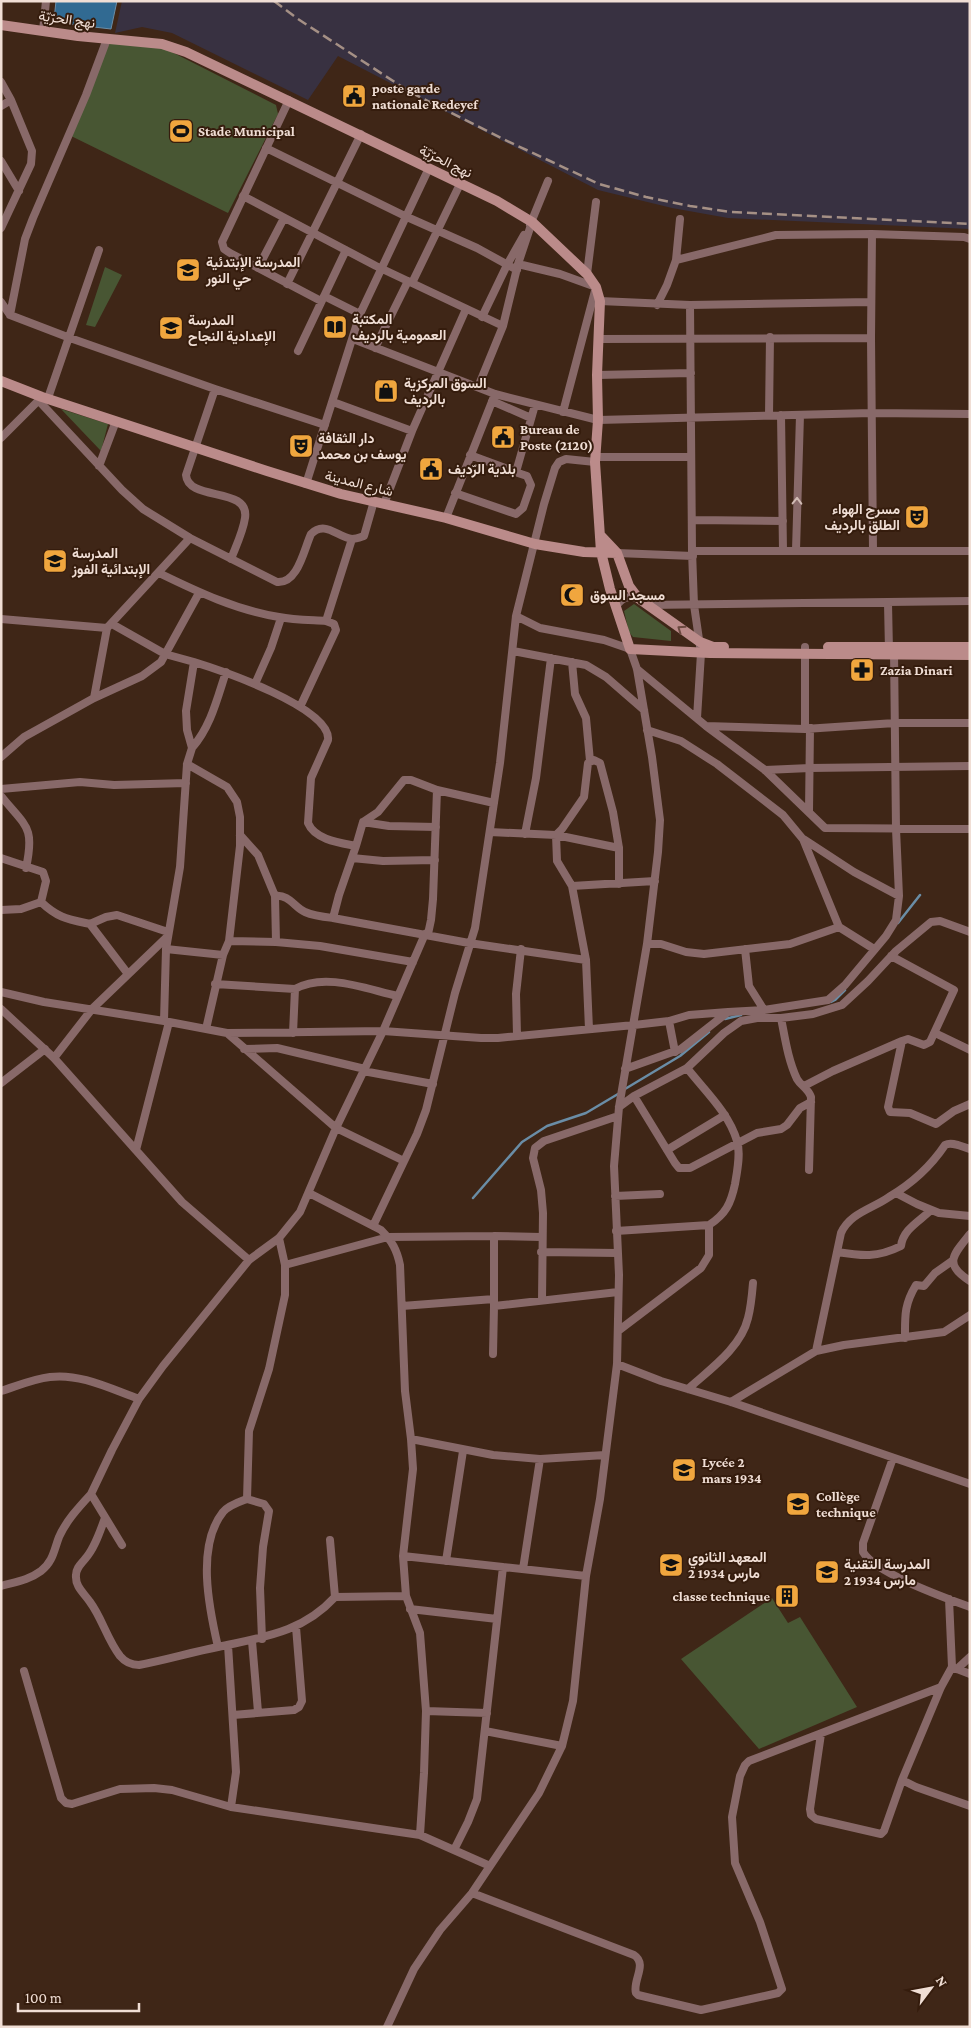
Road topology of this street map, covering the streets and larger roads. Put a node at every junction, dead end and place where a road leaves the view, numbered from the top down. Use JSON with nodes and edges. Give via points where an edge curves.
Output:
{"nodes":[{"id":1,"x":46,"y":1,"type":"edge"},
{"id":2,"x":5,"y":26,"type":"edge"},
{"id":3,"x":43,"y":31,"type":"junction"},
{"id":4,"x":108,"y":39,"type":"junction"},
{"id":5,"x":1,"y":82,"type":"edge"},
{"id":6,"x":11,"y":100,"type":"junction"},
{"id":7,"x":289,"y":100,"type":"junction"},
{"id":8,"x":1,"y":106,"type":"edge"},
{"id":9,"x":361,"y":134,"type":"junction"},
{"id":10,"x":266,"y":148,"type":"junction"},
{"id":11,"x":1,"y":161,"type":"edge"},
{"id":12,"x":429,"y":168,"type":"junction"},
{"id":13,"x":548,"y":181,"type":"dead end"},
{"id":14,"x":338,"y":182,"type":"junction"},
{"id":15,"x":460,"y":182,"type":"junction"},
{"id":16,"x":19,"y":191,"type":"junction"},
{"id":17,"x":243,"y":196,"type":"junction"},
{"id":18,"x":596,"y":202,"type":"dead end"},
{"id":19,"x":407,"y":217,"type":"junction"},
{"id":20,"x":284,"y":218,"type":"junction"},
{"id":21,"x":680,"y":219,"type":"dead end"},
{"id":22,"x":532,"y":222,"type":"junction"},
{"id":23,"x":1,"y":228,"type":"edge"},
{"id":24,"x":436,"y":230,"type":"junction"},
{"id":25,"x":314,"y":232,"type":"junction"},
{"id":26,"x":872,"y":234,"type":"junction"},
{"id":27,"x":970,"y":239,"type":"edge"},
{"id":28,"x":99,"y":250,"type":"dead end"},
{"id":29,"x":346,"y":250,"type":"junction"},
{"id":30,"x":676,"y":260,"type":"junction"},
{"id":31,"x":507,"y":264,"type":"junction"},
{"id":32,"x":518,"y":267,"type":"junction"},
{"id":33,"x":258,"y":268,"type":"junction"},
{"id":34,"x":382,"y":269,"type":"junction"},
{"id":35,"x":587,"y":274,"type":"junction"},
{"id":36,"x":410,"y":282,"type":"junction"},
{"id":37,"x":287,"y":284,"type":"junction"},
{"id":38,"x":596,"y":287,"type":"junction"},
{"id":39,"x":322,"y":299,"type":"junction"},
{"id":40,"x":1,"y":302,"type":"edge"},
{"id":41,"x":600,"y":302,"type":"junction"},
{"id":42,"x":871,"y":302,"type":"junction"},
{"id":43,"x":657,"y":305,"type":"junction"},
{"id":44,"x":690,"y":305,"type":"junction"},
{"id":45,"x":466,"y":309,"type":"junction"},
{"id":46,"x":360,"y":314,"type":"junction"},
{"id":47,"x":10,"y":315,"type":"junction"},
{"id":48,"x":482,"y":317,"type":"junction"},
{"id":49,"x":503,"y":326,"type":"junction"},
{"id":50,"x":770,"y":337,"type":"junction"},
{"id":51,"x":70,"y":338,"type":"junction"},
{"id":52,"x":871,"y":338,"type":"junction"},
{"id":53,"x":353,"y":339,"type":"junction"},
{"id":54,"x":598,"y":339,"type":"junction"},
{"id":55,"x":690,"y":339,"type":"junction"},
{"id":56,"x":375,"y":348,"type":"junction"},
{"id":57,"x":298,"y":351,"type":"dead end"},
{"id":58,"x":438,"y":373,"type":"junction"},
{"id":59,"x":691,"y":373,"type":"junction"},
{"id":60,"x":597,"y":375,"type":"junction"},
{"id":61,"x":1,"y":381,"type":"edge"},
{"id":62,"x":478,"y":387,"type":"junction"},
{"id":63,"x":215,"y":389,"type":"junction"},
{"id":64,"x":43,"y":398,"type":"junction"},
{"id":65,"x":493,"y":398,"type":"junction"},
{"id":66,"x":333,"y":402,"type":"junction"},
{"id":67,"x":535,"y":405,"type":"junction"},
{"id":68,"x":564,"y":412,"type":"junction"},
{"id":69,"x":872,"y":413,"type":"junction"},
{"id":70,"x":970,"y":414,"type":"edge"},
{"id":71,"x":769,"y":415,"type":"junction"},
{"id":72,"x":782,"y":415,"type":"junction"},
{"id":73,"x":800,"y":415,"type":"junction"},
{"id":74,"x":691,"y":417,"type":"junction"},
{"id":75,"x":531,"y":418,"type":"junction"},
{"id":76,"x":598,"y":420,"type":"junction"},
{"id":77,"x":116,"y":421,"type":"junction"},
{"id":78,"x":325,"y":425,"type":"junction"},
{"id":79,"x":412,"y":431,"type":"junction"},
{"id":80,"x":1,"y":438,"type":"edge"},
{"id":81,"x":195,"y":448,"type":"junction"},
{"id":82,"x":470,"y":455,"type":"junction"},
{"id":83,"x":691,"y":457,"type":"junction"},
{"id":84,"x":595,"y":460,"type":"junction"},
{"id":85,"x":99,"y":466,"type":"junction"},
{"id":86,"x":515,"y":472,"type":"junction"},
{"id":87,"x":798,"y":478,"type":"junction"},
{"id":88,"x":782,"y":479,"type":"junction"},
{"id":89,"x":306,"y":484,"type":"junction"},
{"id":90,"x":455,"y":493,"type":"junction"},
{"id":91,"x":374,"y":501,"type":"junction"},
{"id":92,"x":384,"y":504,"type":"junction"},
{"id":93,"x":446,"y":518,"type":"junction"},
{"id":94,"x":692,"y":520,"type":"junction"},
{"id":95,"x":783,"y":521,"type":"junction"},
{"id":96,"x":600,"y":535,"type":"junction"},
{"id":97,"x":190,"y":538,"type":"junction"},
{"id":98,"x":352,"y":539,"type":"junction"},
{"id":99,"x":535,"y":544,"type":"junction"},
{"id":100,"x":783,"y":550,"type":"junction"},
{"id":101,"x":796,"y":550,"type":"junction"},
{"id":102,"x":873,"y":550,"type":"junction"},
{"id":103,"x":970,"y":551,"type":"edge"},
{"id":104,"x":601,"y":552,"type":"junction"},
{"id":105,"x":617,"y":553,"type":"junction"},
{"id":106,"x":692,"y":553,"type":"junction"},
{"id":107,"x":231,"y":559,"type":"junction"},
{"id":108,"x":161,"y":570,"type":"junction"},
{"id":109,"x":199,"y":593,"type":"junction"},
{"id":110,"x":638,"y":598,"type":"junction"},
{"id":111,"x":970,"y":602,"type":"edge"},
{"id":112,"x":888,"y":603,"type":"junction"},
{"id":113,"x":648,"y":605,"type":"junction"},
{"id":114,"x":694,"y":605,"type":"junction"},
{"id":115,"x":616,"y":606,"type":"junction"},
{"id":116,"x":281,"y":618,"type":"junction"},
{"id":117,"x":516,"y":618,"type":"junction"},
{"id":118,"x":1,"y":619,"type":"edge"},
{"id":119,"x":326,"y":620,"type":"junction"},
{"id":120,"x":109,"y":626,"type":"junction"},
{"id":121,"x":700,"y":647,"type":"junction"},
{"id":122,"x":970,"y":647,"type":"edge"},
{"id":123,"x":513,"y":648,"type":"junction"},
{"id":124,"x":630,"y":649,"type":"junction"},
{"id":125,"x":805,"y":650,"type":"junction"},
{"id":126,"x":891,"y":650,"type":"junction"},
{"id":127,"x":165,"y":654,"type":"junction"},
{"id":128,"x":970,"y":655,"type":"edge"},
{"id":129,"x":551,"y":658,"type":"junction"},
{"id":130,"x":194,"y":662,"type":"junction"},
{"id":131,"x":572,"y":662,"type":"junction"},
{"id":132,"x":637,"y":669,"type":"junction"},
{"id":133,"x":226,"y":672,"type":"junction"},
{"id":134,"x":255,"y":684,"type":"junction"},
{"id":135,"x":94,"y":698,"type":"junction"},
{"id":136,"x":300,"y":707,"type":"junction"},
{"id":137,"x":644,"y":707,"type":"junction"},
{"id":138,"x":697,"y":718,"type":"junction"},
{"id":139,"x":895,"y":723,"type":"junction"},
{"id":140,"x":970,"y":723,"type":"edge"},
{"id":141,"x":706,"y":726,"type":"junction"},
{"id":142,"x":808,"y":728,"type":"junction"},
{"id":143,"x":647,"y":730,"type":"junction"},
{"id":144,"x":192,"y":748,"type":"junction"},
{"id":145,"x":1,"y":757,"type":"edge"},
{"id":146,"x":590,"y":761,"type":"junction"},
{"id":147,"x":187,"y":764,"type":"junction"},
{"id":148,"x":895,"y":766,"type":"junction"},
{"id":149,"x":970,"y":766,"type":"edge"},
{"id":150,"x":810,"y":768,"type":"junction"},
{"id":151,"x":765,"y":770,"type":"junction"},
{"id":152,"x":186,"y":783,"type":"junction"},
{"id":153,"x":1,"y":789,"type":"edge"},
{"id":154,"x":437,"y":790,"type":"junction"},
{"id":155,"x":1,"y":796,"type":"edge"},
{"id":156,"x":494,"y":803,"type":"junction"},
{"id":157,"x":809,"y":811,"type":"junction"},
{"id":158,"x":364,"y":822,"type":"junction"},
{"id":159,"x":436,"y":827,"type":"junction"},
{"id":160,"x":896,"y":829,"type":"junction"},
{"id":161,"x":970,"y":829,"type":"edge"},
{"id":162,"x":490,"y":832,"type":"junction"},
{"id":163,"x":526,"y":834,"type":"junction"},
{"id":164,"x":240,"y":835,"type":"junction"},
{"id":165,"x":556,"y":836,"type":"junction"},
{"id":166,"x":802,"y":838,"type":"junction"},
{"id":167,"x":356,"y":846,"type":"junction"},
{"id":168,"x":619,"y":848,"type":"junction"},
{"id":169,"x":1,"y":858,"type":"edge"},
{"id":170,"x":352,"y":858,"type":"junction"},
{"id":171,"x":435,"y":860,"type":"junction"},
{"id":172,"x":26,"y":868,"type":"junction"},
{"id":173,"x":655,"y":881,"type":"junction"},
{"id":174,"x":619,"y":884,"type":"junction"},
{"id":175,"x":572,"y":886,"type":"junction"},
{"id":176,"x":275,"y":896,"type":"junction"},
{"id":177,"x":899,"y":896,"type":"junction"},
{"id":178,"x":41,"y":902,"type":"junction"},
{"id":179,"x":1,"y":910,"type":"edge"},
{"id":180,"x":333,"y":918,"type":"junction"},
{"id":181,"x":90,"y":924,"type":"junction"},
{"id":182,"x":839,"y":927,"type":"junction"},
{"id":183,"x":970,"y":932,"type":"edge"},
{"id":184,"x":426,"y":934,"type":"junction"},
{"id":185,"x":167,"y":935,"type":"junction"},
{"id":186,"x":228,"y":941,"type":"junction"},
{"id":187,"x":276,"y":942,"type":"junction"},
{"id":188,"x":470,"y":943,"type":"junction"},
{"id":189,"x":647,"y":944,"type":"junction"},
{"id":190,"x":166,"y":949,"type":"junction"},
{"id":191,"x":521,"y":949,"type":"junction"},
{"id":192,"x":874,"y":949,"type":"junction"},
{"id":193,"x":745,"y":950,"type":"junction"},
{"id":194,"x":223,"y":955,"type":"junction"},
{"id":195,"x":891,"y":956,"type":"junction"},
{"id":196,"x":586,"y":960,"type":"junction"},
{"id":197,"x":413,"y":962,"type":"junction"},
{"id":198,"x":128,"y":974,"type":"junction"},
{"id":199,"x":215,"y":984,"type":"junction"},
{"id":200,"x":295,"y":989,"type":"junction"},
{"id":201,"x":1,"y":992,"type":"edge"},
{"id":202,"x":398,"y":996,"type":"junction"},
{"id":203,"x":1,"y":1009,"type":"edge"},
{"id":204,"x":92,"y":1009,"type":"junction"},
{"id":205,"x":764,"y":1010,"type":"junction"},
{"id":206,"x":728,"y":1012,"type":"junction"},
{"id":207,"x":781,"y":1018,"type":"junction"},
{"id":208,"x":166,"y":1021,"type":"junction"},
{"id":209,"x":670,"y":1021,"type":"junction"},
{"id":210,"x":634,"y":1025,"type":"junction"},
{"id":211,"x":206,"y":1029,"type":"junction"},
{"id":212,"x":589,"y":1029,"type":"junction"},
{"id":213,"x":383,"y":1031,"type":"junction"},
{"id":214,"x":226,"y":1033,"type":"junction"},
{"id":215,"x":293,"y":1033,"type":"junction"},
{"id":216,"x":935,"y":1033,"type":"junction"},
{"id":217,"x":444,"y":1035,"type":"junction"},
{"id":218,"x":517,"y":1035,"type":"junction"},
{"id":219,"x":902,"y":1041,"type":"junction"},
{"id":220,"x":44,"y":1049,"type":"junction"},
{"id":221,"x":244,"y":1049,"type":"junction"},
{"id":222,"x":970,"y":1050,"type":"edge"},
{"id":223,"x":675,"y":1052,"type":"junction"},
{"id":224,"x":54,"y":1058,"type":"junction"},
{"id":225,"x":688,"y":1068,"type":"junction"},
{"id":226,"x":364,"y":1070,"type":"junction"},
{"id":227,"x":625,"y":1072,"type":"junction"},
{"id":228,"x":1,"y":1083,"type":"edge"},
{"id":229,"x":433,"y":1084,"type":"junction"},
{"id":230,"x":804,"y":1086,"type":"junction"},
{"id":231,"x":634,"y":1096,"type":"junction"},
{"id":232,"x":811,"y":1102,"type":"junction"},
{"id":233,"x":970,"y":1104,"type":"edge"},
{"id":234,"x":619,"y":1108,"type":"junction"},
{"id":235,"x":725,"y":1115,"type":"junction"},
{"id":236,"x":336,"y":1128,"type":"junction"},
{"id":237,"x":738,"y":1143,"type":"junction"},
{"id":238,"x":970,"y":1149,"type":"edge"},
{"id":239,"x":136,"y":1150,"type":"junction"},
{"id":240,"x":667,"y":1150,"type":"junction"},
{"id":241,"x":404,"y":1160,"type":"junction"},
{"id":242,"x":809,"y":1170,"type":"dead end"},
{"id":243,"x":309,"y":1192,"type":"junction"},
{"id":244,"x":896,"y":1193,"type":"junction"},
{"id":245,"x":660,"y":1194,"type":"dead end"},
{"id":246,"x":615,"y":1196,"type":"junction"},
{"id":247,"x":931,"y":1210,"type":"junction"},
{"id":248,"x":970,"y":1216,"type":"edge"},
{"id":249,"x":709,"y":1225,"type":"junction"},
{"id":250,"x":373,"y":1226,"type":"junction"},
{"id":251,"x":616,"y":1231,"type":"junction"},
{"id":252,"x":970,"y":1234,"type":"edge"},
{"id":253,"x":494,"y":1236,"type":"junction"},
{"id":254,"x":542,"y":1237,"type":"junction"},
{"id":255,"x":279,"y":1238,"type":"junction"},
{"id":256,"x":388,"y":1238,"type":"junction"},
{"id":257,"x":541,"y":1252,"type":"junction"},
{"id":258,"x":617,"y":1252,"type":"junction"},
{"id":259,"x":836,"y":1252,"type":"junction"},
{"id":260,"x":249,"y":1260,"type":"junction"},
{"id":261,"x":952,"y":1261,"type":"junction"},
{"id":262,"x":285,"y":1264,"type":"junction"},
{"id":263,"x":970,"y":1281,"type":"edge"},
{"id":264,"x":753,"y":1283,"type":"dead end"},
{"id":265,"x":618,"y":1292,"type":"junction"},
{"id":266,"x":542,"y":1300,"type":"junction"},
{"id":267,"x":494,"y":1303,"type":"junction"},
{"id":268,"x":402,"y":1306,"type":"junction"},
{"id":269,"x":970,"y":1315,"type":"edge"},
{"id":270,"x":618,"y":1330,"type":"junction"},
{"id":271,"x":905,"y":1338,"type":"junction"},
{"id":272,"x":816,"y":1351,"type":"junction"},
{"id":273,"x":493,"y":1354,"type":"dead end"},
{"id":274,"x":617,"y":1364,"type":"junction"},
{"id":275,"x":688,"y":1389,"type":"junction"},
{"id":276,"x":1,"y":1391,"type":"edge"},
{"id":277,"x":139,"y":1399,"type":"junction"},
{"id":278,"x":731,"y":1402,"type":"junction"},
{"id":279,"x":411,"y":1439,"type":"junction"},
{"id":280,"x":464,"y":1450,"type":"junction"},
{"id":281,"x":606,"y":1455,"type":"junction"},
{"id":282,"x":893,"y":1458,"type":"junction"},
{"id":283,"x":540,"y":1460,"type":"junction"},
{"id":284,"x":970,"y":1484,"type":"edge"},
{"id":285,"x":91,"y":1494,"type":"junction"},
{"id":286,"x":247,"y":1499,"type":"junction"},
{"id":287,"x":105,"y":1518,"type":"junction"},
{"id":288,"x":330,"y":1540,"type":"dead end"},
{"id":289,"x":122,"y":1545,"type":"dead end"},
{"id":290,"x":403,"y":1556,"type":"junction"},
{"id":291,"x":446,"y":1561,"type":"junction"},
{"id":292,"x":503,"y":1567,"type":"junction"},
{"id":293,"x":523,"y":1569,"type":"junction"},
{"id":294,"x":586,"y":1576,"type":"junction"},
{"id":295,"x":1,"y":1586,"type":"edge"},
{"id":296,"x":406,"y":1596,"type":"junction"},
{"id":297,"x":335,"y":1597,"type":"junction"},
{"id":298,"x":949,"y":1599,"type":"junction"},
{"id":299,"x":970,"y":1607,"type":"edge"},
{"id":300,"x":410,"y":1609,"type":"junction"},
{"id":301,"x":497,"y":1619,"type":"junction"},
{"id":302,"x":296,"y":1627,"type":"junction"},
{"id":303,"x":262,"y":1639,"type":"junction"},
{"id":304,"x":252,"y":1641,"type":"junction"},
{"id":305,"x":228,"y":1645,"type":"junction"},
{"id":306,"x":218,"y":1647,"type":"junction"},
{"id":307,"x":970,"y":1657,"type":"edge"},
{"id":308,"x":955,"y":1668,"type":"junction"},
{"id":309,"x":24,"y":1671,"type":"dead end"},
{"id":310,"x":970,"y":1674,"type":"edge"},
{"id":311,"x":941,"y":1687,"type":"junction"},
{"id":312,"x":426,"y":1710,"type":"junction"},
{"id":313,"x":258,"y":1712,"type":"junction"},
{"id":314,"x":487,"y":1713,"type":"junction"},
{"id":315,"x":233,"y":1715,"type":"junction"},
{"id":316,"x":485,"y":1731,"type":"junction"},
{"id":317,"x":821,"y":1734,"type":"junction"},
{"id":318,"x":562,"y":1746,"type":"junction"},
{"id":319,"x":902,"y":1780,"type":"junction"},
{"id":320,"x":970,"y":1806,"type":"edge"},
{"id":321,"x":232,"y":1807,"type":"junction"},
{"id":322,"x":420,"y":1835,"type":"junction"},
{"id":323,"x":454,"y":1850,"type":"junction"},
{"id":324,"x":490,"y":1866,"type":"junction"},
{"id":325,"x":472,"y":1892,"type":"junction"},
{"id":326,"x":387,"y":2027,"type":"edge"}],
"edges":[{"from":1,"to":3,"type":"street"},
{"from":2,"to":3,"type":"street","name":"نهج الحرّيّة"},
{"from":3,"to":4,"type":"street","name":"نهج الحرّيّة"},
{"from":4,"to":7,"type":"street","name":"نهج الحرّيّة","via":[[174,47]]},
{"from":4,"to":47,"type":"street","via":[[25,239]]},
{"from":5,"to":6,"type":"street"},
{"from":6,"to":8,"type":"street"},
{"from":6,"to":16,"type":"street","via":[[32,151],[31,164]]},
{"from":7,"to":9,"type":"street","name":"نهج الحرّيّة"},
{"from":7,"to":10,"type":"street"},
{"from":9,"to":12,"type":"street","name":"نهج الحرّيّة"},
{"from":9,"to":14,"type":"street"},
{"from":10,"to":14,"type":"street"},
{"from":10,"to":17,"type":"street"},
{"from":11,"to":16,"type":"street"},
{"from":12,"to":15,"type":"street","name":"نهج الحرّيّة"},
{"from":12,"to":19,"type":"street"},
{"from":13,"to":22,"type":"street"},
{"from":14,"to":19,"type":"street"},
{"from":14,"to":25,"type":"street"},
{"from":15,"to":22,"type":"street","name":"نهج الحرّيّة"},
{"from":15,"to":24,"type":"street"},
{"from":16,"to":23,"type":"street"},
{"from":17,"to":20,"type":"street"},
{"from":17,"to":33,"type":"street","via":[[222,238],[223,246]]},
{"from":18,"to":35,"type":"street"},
{"from":19,"to":24,"type":"street"},
{"from":19,"to":34,"type":"street"},
{"from":20,"to":25,"type":"street"},
{"from":20,"to":33,"type":"street"},
{"from":21,"to":30,"type":"street"},
{"from":22,"to":31,"type":"street"},
{"from":22,"to":32,"type":"street"},
{"from":22,"to":35,"type":"street","name":"نهج الحرّيّة"},
{"from":24,"to":31,"type":"street"},
{"from":24,"to":36,"type":"street"},
{"from":25,"to":29,"type":"street"},
{"from":25,"to":37,"type":"street"},
{"from":26,"to":27,"type":"street"},
{"from":26,"to":30,"type":"street","via":[[776,235]]},
{"from":26,"to":42,"type":"street"},
{"from":28,"to":51,"type":"street"},
{"from":29,"to":34,"type":"street"},
{"from":29,"to":39,"type":"street"},
{"from":30,"to":43,"type":"street"},
{"from":31,"to":32,"type":"street"},
{"from":31,"to":48,"type":"street"},
{"from":32,"to":38,"type":"street","via":[[560,274]]},
{"from":32,"to":49,"type":"street"},
{"from":33,"to":37,"type":"street"},
{"from":34,"to":36,"type":"street"},
{"from":34,"to":46,"type":"street"},
{"from":35,"to":38,"type":"street","name":"نهج الحرّيّة"},
{"from":36,"to":45,"type":"street"},
{"from":36,"to":56,"type":"street"},
{"from":37,"to":39,"type":"street"},
{"from":38,"to":41,"type":"street","name":"نهج الحرّيّة"},
{"from":38,"to":68,"type":"street"},
{"from":39,"to":46,"type":"street"},
{"from":39,"to":57,"type":"street"},
{"from":40,"to":47,"type":"street"},
{"from":41,"to":43,"type":"street"},
{"from":41,"to":54,"type":"street","name":"نهج الحرّيّة"},
{"from":42,"to":44,"type":"street"},
{"from":42,"to":52,"type":"street"},
{"from":43,"to":44,"type":"street"},
{"from":44,"to":55,"type":"street"},
{"from":45,"to":48,"type":"street"},
{"from":45,"to":58,"type":"street"},
{"from":46,"to":53,"type":"street"},
{"from":47,"to":51,"type":"street"},
{"from":48,"to":49,"type":"street"},
{"from":49,"to":62,"type":"street"},
{"from":50,"to":52,"type":"street"},
{"from":50,"to":55,"type":"street"},
{"from":50,"to":71,"type":"street"},
{"from":51,"to":63,"type":"street"},
{"from":51,"to":64,"type":"street"},
{"from":52,"to":69,"type":"street"},
{"from":53,"to":56,"type":"street"},
{"from":53,"to":66,"type":"street"},
{"from":54,"to":55,"type":"street"},
{"from":54,"to":60,"type":"street","name":"نهج الحرّيّة"},
{"from":55,"to":59,"type":"street"},
{"from":56,"to":58,"type":"street"},
{"from":58,"to":62,"type":"street"},
{"from":58,"to":79,"type":"street"},
{"from":59,"to":60,"type":"street"},
{"from":59,"to":74,"type":"street"},
{"from":60,"to":76,"type":"street","name":"نهج الحرّيّة"},
{"from":61,"to":64,"type":"street","name":"شارع المدينة"},
{"from":62,"to":65,"type":"street"},
{"from":63,"to":78,"type":"street"},
{"from":63,"to":81,"type":"street"},
{"from":64,"to":77,"type":"street","name":"شارع المدينة"},
{"from":64,"to":80,"type":"street"},
{"from":64,"to":85,"type":"street"},
{"from":65,"to":67,"type":"street"},
{"from":65,"to":75,"type":"street"},
{"from":65,"to":82,"type":"street"},
{"from":66,"to":78,"type":"street"},
{"from":66,"to":79,"type":"street"},
{"from":67,"to":68,"type":"street"},
{"from":67,"to":75,"type":"street"},
{"from":68,"to":76,"type":"street"},
{"from":69,"to":70,"type":"street"},
{"from":69,"to":73,"type":"street"},
{"from":69,"to":102,"type":"street"},
{"from":71,"to":72,"type":"street"},
{"from":71,"to":74,"type":"street"},
{"from":72,"to":73,"type":"street"},
{"from":72,"to":88,"type":"street"},
{"from":73,"to":87,"type":"street"},
{"from":74,"to":76,"type":"street"},
{"from":74,"to":83,"type":"street"},
{"from":75,"to":86,"type":"street"},
{"from":76,"to":84,"type":"street","name":"نهج الحرّيّة"},
{"from":77,"to":81,"type":"street","name":"شارع المدينة"},
{"from":77,"to":85,"type":"street"},
{"from":78,"to":89,"type":"street"},
{"from":79,"to":92,"type":"street"},
{"from":81,"to":89,"type":"street","name":"شارع المدينة"},
{"from":81,"to":107,"type":"street","via":[[186,474],[190,485],[236,500],[244,508],[245,518]]},
{"from":82,"to":86,"type":"street"},
{"from":82,"to":90,"type":"street"},
{"from":83,"to":84,"type":"street"},
{"from":83,"to":94,"type":"street"},
{"from":84,"to":96,"type":"street","name":"نهج الحرّيّة"},
{"from":84,"to":99,"type":"street","via":[[566,459],[557,464]]},
{"from":85,"to":97,"type":"street","via":[[143,509]]},
{"from":86,"to":90,"type":"street","via":[[527,476],[531,485],[523,508],[516,514]]},
{"from":87,"to":88,"type":"street"},
{"from":101,"to":87,"type":"street","one_way":true},
{"from":88,"to":95,"type":"street"},
{"from":89,"to":91,"type":"street","name":"شارع المدينة"},
{"from":90,"to":93,"type":"street"},
{"from":91,"to":92,"type":"street","name":"شارع المدينة"},
{"from":91,"to":98,"type":"street","via":[[364,536]]},
{"from":92,"to":93,"type":"street","name":"شارع المدينة"},
{"from":93,"to":99,"type":"street","name":"شارع المدينة"},
{"from":94,"to":95,"type":"street"},
{"from":94,"to":106,"type":"street"},
{"from":95,"to":100,"type":"street"},
{"from":96,"to":104,"type":"street","name":"نهج الحرّيّة"},
{"from":96,"to":105,"type":"street"},
{"from":97,"to":107,"type":"street"},
{"from":97,"to":108,"type":"street"},
{"from":98,"to":107,"type":"street","via":[[328,529],[314,531],[294,575],[282,583]]},
{"from":98,"to":119,"type":"street"},
{"from":99,"to":104,"type":"street","name":"شارع المدينة"},
{"from":99,"to":117,"type":"street"},
{"from":100,"to":101,"type":"street"},
{"from":100,"to":106,"type":"street"},
{"from":101,"to":102,"type":"street"},
{"from":102,"to":103,"type":"street"},
{"from":104,"to":105,"type":"street","name":"شارع المدينة"},
{"from":104,"to":115,"type":"street","name":"نهج الحرّيّة"},
{"from":105,"to":106,"type":"street"},
{"from":105,"to":110,"type":"street","via":[[629,586]]},
{"from":106,"to":114,"type":"street"},
{"from":108,"to":109,"type":"street"},
{"from":108,"to":120,"type":"street"},
{"from":109,"to":116,"type":"street"},
{"from":109,"to":127,"type":"street"},
{"from":110,"to":113,"type":"street"},
{"from":110,"to":115,"type":"street","via":[[628,596]]},
{"from":111,"to":112,"type":"street"},
{"from":112,"to":114,"type":"street"},
{"from":112,"to":126,"type":"street"},
{"from":113,"to":114,"type":"street"},
{"from":121,"to":113,"type":"street","one_way":true},
{"from":114,"to":121,"type":"street"},
{"from":115,"to":124,"type":"street","name":"نهج الحرّيّة"},
{"from":116,"to":119,"type":"street"},
{"from":116,"to":134,"type":"street"},
{"from":117,"to":123,"type":"street"},
{"from":117,"to":124,"type":"street","via":[[540,628],[604,640]]},
{"from":118,"to":120,"type":"street"},
{"from":119,"to":136,"type":"street","via":[[334,624],[336,630]]},
{"from":120,"to":127,"type":"street"},
{"from":120,"to":135,"type":"street"},
{"from":121,"to":124,"type":"street"},
{"from":121,"to":125,"type":"street"},
{"from":121,"to":138,"type":"street"},
{"from":122,"to":126,"type":"street"},
{"from":123,"to":129,"type":"street"},
{"from":123,"to":156,"type":"street"},
{"from":124,"to":132,"type":"street"},
{"from":125,"to":126,"type":"street"},
{"from":125,"to":142,"type":"street"},
{"from":126,"to":128,"type":"street"},
{"from":126,"to":139,"type":"street"},
{"from":127,"to":130,"type":"street"},
{"from":127,"to":135,"type":"street","via":[[142,676]]},
{"from":129,"to":131,"type":"street"},
{"from":129,"to":163,"type":"street"},
{"from":130,"to":133,"type":"street"},
{"from":130,"to":144,"type":"street","via":[[185,721]]},
{"from":131,"to":137,"type":"street","via":[[600,673]]},
{"from":131,"to":146,"type":"street","via":[[575,694],[586,718]]},
{"from":132,"to":137,"type":"street"},
{"from":132,"to":138,"type":"street"},
{"from":133,"to":134,"type":"street"},
{"from":133,"to":144,"type":"street","via":[[209,723]]},
{"from":134,"to":136,"type":"street"},
{"from":135,"to":145,"type":"street","via":[[24,737]]},
{"from":136,"to":167,"type":"street","via":[[322,723],[329,733],[311,778],[308,824],[317,834]]},
{"from":137,"to":143,"type":"street"},
{"from":138,"to":141,"type":"street"},
{"from":139,"to":140,"type":"street"},
{"from":139,"to":142,"type":"street"},
{"from":139,"to":148,"type":"street"},
{"from":141,"to":142,"type":"street"},
{"from":141,"to":151,"type":"street"},
{"from":142,"to":150,"type":"street"},
{"from":143,"to":166,"type":"street","via":[[681,741],[717,764],[783,815]]},
{"from":143,"to":173,"type":"street","via":[[660,820]]},
{"from":144,"to":147,"type":"street"},
{"from":146,"to":165,"type":"street","via":[[584,797]]},
{"from":146,"to":168,"type":"street","via":[[600,764]]},
{"from":147,"to":152,"type":"street"},
{"from":147,"to":164,"type":"street","via":[[227,787],[237,802]]},
{"from":148,"to":149,"type":"street"},
{"from":148,"to":150,"type":"street"},
{"from":148,"to":160,"type":"street"},
{"from":150,"to":151,"type":"street"},
{"from":150,"to":157,"type":"street"},
{"from":151,"to":157,"type":"street"},
{"from":152,"to":153,"type":"street","via":[[114,785],[80,782]]},
{"from":152,"to":185,"type":"street","via":[[180,867]]},
{"from":154,"to":156,"type":"street"},
{"from":154,"to":158,"type":"street","via":[[404,780],[378,812]]},
{"from":154,"to":159,"type":"street"},
{"from":155,"to":172,"type":"street","via":[[30,832]]},
{"from":156,"to":162,"type":"street"},
{"from":157,"to":160,"type":"street","via":[[825,828]]},
{"from":158,"to":159,"type":"street"},
{"from":158,"to":167,"type":"street"},
{"from":159,"to":171,"type":"street"},
{"from":160,"to":161,"type":"street"},
{"from":160,"to":177,"type":"street"},
{"from":162,"to":163,"type":"street"},
{"from":162,"to":188,"type":"street","via":[[478,913]]},
{"from":163,"to":165,"type":"street"},
{"from":164,"to":176,"type":"street","via":[[258,855]]},
{"from":164,"to":186,"type":"street"},
{"from":165,"to":168,"type":"street"},
{"from":165,"to":175,"type":"street","via":[[557,861]]},
{"from":166,"to":177,"type":"street"},
{"from":166,"to":182,"type":"street"},
{"from":167,"to":170,"type":"street"},
{"from":168,"to":174,"type":"street"},
{"from":169,"to":172,"type":"street"},
{"from":170,"to":171,"type":"street","via":[[384,862]]},
{"from":170,"to":180,"type":"street"},
{"from":171,"to":184,"type":"street","via":[[432,920]]},
{"from":172,"to":178,"type":"street","via":[[43,872],[46,878]]},
{"from":173,"to":174,"type":"street"},
{"from":173,"to":189,"type":"street"},
{"from":174,"to":175,"type":"street"},
{"from":175,"to":196,"type":"street"},
{"from":176,"to":180,"type":"street","via":[[295,902],[304,912]]},
{"from":176,"to":187,"type":"street"},
{"from":177,"to":192,"type":"street","via":[[896,920]]},
{"from":178,"to":179,"type":"street","via":[[21,909]]},
{"from":178,"to":181,"type":"street","via":[[58,916]]},
{"from":180,"to":184,"type":"street"},
{"from":181,"to":185,"type":"street","via":[[106,916],[118,915]]},
{"from":181,"to":198,"type":"street"},
{"from":182,"to":192,"type":"street"},
{"from":182,"to":193,"type":"street","via":[[790,944]]},
{"from":183,"to":195,"type":"street","via":[[940,921],[931,922]]},
{"from":184,"to":188,"type":"street"},
{"from":184,"to":197,"type":"street"},
{"from":185,"to":190,"type":"street"},
{"from":185,"to":198,"type":"street"},
{"from":186,"to":187,"type":"street"},
{"from":186,"to":194,"type":"street"},
{"from":187,"to":197,"type":"street"},
{"from":188,"to":191,"type":"street"},
{"from":188,"to":217,"type":"street"},
{"from":189,"to":193,"type":"street","via":[[704,954]]},
{"from":189,"to":210,"type":"street"},
{"from":190,"to":194,"type":"street"},
{"from":190,"to":208,"type":"street"},
{"from":191,"to":196,"type":"street"},
{"from":191,"to":218,"type":"street","via":[[516,994]]},
{"from":192,"to":205,"type":"street","via":[[845,985],[828,1000]]},
{"from":193,"to":205,"type":"street","via":[[749,986]]},
{"from":194,"to":199,"type":"street"},
{"from":195,"to":207,"type":"street","via":[[842,1005],[813,1014]]},
{"from":195,"to":216,"type":"street","via":[[954,990]]},
{"from":196,"to":212,"type":"street"},
{"from":197,"to":202,"type":"street"},
{"from":198,"to":204,"type":"street"},
{"from":199,"to":200,"type":"street"},
{"from":199,"to":211,"type":"street"},
{"from":200,"to":202,"type":"street","via":[[305,983],[323,982]]},
{"from":200,"to":215,"type":"street"},
{"from":201,"to":204,"type":"street"},
{"from":202,"to":213,"type":"street"},
{"from":203,"to":220,"type":"street"},
{"from":204,"to":208,"type":"street"},
{"from":204,"to":224,"type":"street"},
{"from":205,"to":206,"type":"street"},
{"from":206,"to":209,"type":"street","via":[[689,1015]]},
{"from":206,"to":223,"type":"street"},
{"from":207,"to":225,"type":"street","via":[[756,1018],[733,1026]]},
{"from":207,"to":230,"type":"street","via":[[797,1080]]},
{"from":208,"to":211,"type":"street"},
{"from":208,"to":239,"type":"street"},
{"from":209,"to":210,"type":"street"},
{"from":209,"to":223,"type":"street"},
{"from":210,"to":212,"type":"street"},
{"from":210,"to":227,"type":"street"},
{"from":211,"to":214,"type":"street"},
{"from":212,"to":218,"type":"street"},
{"from":213,"to":215,"type":"street"},
{"from":213,"to":217,"type":"street"},
{"from":213,"to":226,"type":"street"},
{"from":214,"to":215,"type":"street"},
{"from":214,"to":221,"type":"street"},
{"from":216,"to":219,"type":"street","via":[[928,1044],[908,1039]]},
{"from":216,"to":222,"type":"street"},
{"from":217,"to":218,"type":"street","via":[[481,1038]]},
{"from":217,"to":229,"type":"street"},
{"from":219,"to":230,"type":"street"},
{"from":219,"to":233,"type":"street","via":[[888,1107],[890,1112],[910,1113],[936,1124]]},
{"from":220,"to":224,"type":"street"},
{"from":220,"to":228,"type":"street"},
{"from":221,"to":226,"type":"street","via":[[277,1048]]},
{"from":221,"to":236,"type":"street"},
{"from":223,"to":227,"type":"street"},
{"from":224,"to":239,"type":"street"},
{"from":225,"to":231,"type":"street"},
{"from":225,"to":235,"type":"street"},
{"from":226,"to":229,"type":"street"},
{"from":226,"to":236,"type":"street"},
{"from":227,"to":234,"type":"street"},
{"from":229,"to":241,"type":"street","via":[[426,1110]]},
{"from":230,"to":232,"type":"street","via":[[809,1091]]},
{"from":231,"to":234,"type":"street"},
{"from":231,"to":240,"type":"street"},
{"from":232,"to":237,"type":"street","via":[[800,1108],[781,1129],[757,1133]]},
{"from":232,"to":242,"type":"street"},
{"from":234,"to":246,"type":"street"},
{"from":234,"to":254,"type":"street","via":[[535,1148],[533,1158],[543,1213]]},
{"from":235,"to":237,"type":"street"},
{"from":235,"to":240,"type":"street"},
{"from":236,"to":241,"type":"street"},
{"from":236,"to":243,"type":"street"},
{"from":237,"to":240,"type":"street","via":[[696,1166],[684,1169],[679,1168]]},
{"from":237,"to":249,"type":"street","via":[[733,1194],[727,1209]]},
{"from":238,"to":244,"type":"street","via":[[949,1143],[945,1145],[928,1168]]},
{"from":239,"to":260,"type":"street","via":[[182,1202]]},
{"from":241,"to":250,"type":"street"},
{"from":243,"to":250,"type":"street"},
{"from":243,"to":255,"type":"street","via":[[300,1212]]},
{"from":244,"to":247,"type":"street"},
{"from":244,"to":259,"type":"street","via":[[851,1218],[841,1233]]},
{"from":245,"to":246,"type":"street"},
{"from":246,"to":251,"type":"street"},
{"from":247,"to":248,"type":"street"},
{"from":247,"to":259,"type":"street","via":[[907,1231],[901,1246],[891,1251],[862,1256]]},
{"from":249,"to":251,"type":"street"},
{"from":249,"to":270,"type":"street","via":[[709,1255],[701,1268]]},
{"from":250,"to":256,"type":"street"},
{"from":251,"to":258,"type":"street"},
{"from":252,"to":261,"type":"street"},
{"from":253,"to":254,"type":"street"},
{"from":253,"to":256,"type":"street"},
{"from":253,"to":267,"type":"street"},
{"from":254,"to":257,"type":"street"},
{"from":255,"to":260,"type":"street"},
{"from":255,"to":262,"type":"street"},
{"from":256,"to":262,"type":"street"},
{"from":256,"to":268,"type":"street","via":[[398,1258]]},
{"from":257,"to":258,"type":"street"},
{"from":257,"to":266,"type":"street"},
{"from":258,"to":265,"type":"street"},
{"from":259,"to":272,"type":"street"},
{"from":260,"to":277,"type":"street"},
{"from":261,"to":263,"type":"street","via":[[959,1274]]},
{"from":261,"to":271,"type":"street","via":[[924,1286],[916,1285],[904,1312]]},
{"from":262,"to":286,"type":"street","via":[[287,1279],[283,1312],[249,1431]]},
{"from":264,"to":275,"type":"street","via":[[744,1330],[730,1350]]},
{"from":265,"to":266,"type":"street"},
{"from":265,"to":270,"type":"street"},
{"from":266,"to":267,"type":"street"},
{"from":267,"to":268,"type":"street"},
{"from":267,"to":273,"type":"street"},
{"from":268,"to":279,"type":"street","via":[[405,1392]]},
{"from":269,"to":271,"type":"street","via":[[944,1332]]},
{"from":270,"to":274,"type":"street"},
{"from":271,"to":272,"type":"street"},
{"from":272,"to":278,"type":"street"},
{"from":274,"to":275,"type":"street"},
{"from":274,"to":281,"type":"street"},
{"from":275,"to":278,"type":"street"},
{"from":276,"to":277,"type":"street","via":[[35,1380],[68,1377],[88,1380]]},
{"from":277,"to":285,"type":"street"},
{"from":278,"to":282,"type":"street"},
{"from":279,"to":280,"type":"street"},
{"from":279,"to":290,"type":"street","via":[[412,1489]]},
{"from":280,"to":283,"type":"street"},
{"from":280,"to":291,"type":"street"},
{"from":281,"to":283,"type":"street"},
{"from":281,"to":294,"type":"street"},
{"from":282,"to":284,"type":"street"},
{"from":282,"to":298,"type":"street","via":[[863,1543],[863,1552],[872,1562],[898,1577]]},
{"from":283,"to":293,"type":"street"},
{"from":285,"to":287,"type":"street"},
{"from":285,"to":295,"type":"street","via":[[68,1522],[50,1562],[32,1576]]},
{"from":286,"to":303,"type":"street","via":[[264,1504],[269,1510],[260,1588]]},
{"from":286,"to":306,"type":"street","via":[[224,1512],[214,1529],[209,1552],[206,1579]]},
{"from":287,"to":289,"type":"street"},
{"from":287,"to":306,"type":"street","via":[[95,1543],[75,1576],[120,1657],[139,1665]]},
{"from":288,"to":297,"type":"street"},
{"from":290,"to":291,"type":"street"},
{"from":290,"to":296,"type":"street"},
{"from":291,"to":292,"type":"street"},
{"from":292,"to":293,"type":"street"},
{"from":292,"to":301,"type":"street"},
{"from":293,"to":294,"type":"street"},
{"from":294,"to":318,"type":"street","via":[[573,1701]]},
{"from":296,"to":297,"type":"street"},
{"from":296,"to":300,"type":"street"},
{"from":297,"to":302,"type":"street","via":[[324,1609]]},
{"from":298,"to":299,"type":"street"},
{"from":298,"to":308,"type":"street"},
{"from":300,"to":301,"type":"street"},
{"from":300,"to":312,"type":"street","via":[[420,1633]]},
{"from":301,"to":314,"type":"street"},
{"from":302,"to":303,"type":"street"},
{"from":302,"to":313,"type":"street","via":[[301,1704],[294,1710]]},
{"from":303,"to":304,"type":"street"},
{"from":304,"to":305,"type":"street"},
{"from":304,"to":313,"type":"street"},
{"from":305,"to":306,"type":"street"},
{"from":305,"to":315,"type":"street"},
{"from":307,"to":308,"type":"street"},
{"from":308,"to":310,"type":"street"},
{"from":308,"to":311,"type":"street"},
{"from":309,"to":321,"type":"street","via":[[66,1803],[120,1789],[154,1788]]},
{"from":311,"to":317,"type":"street"},
{"from":311,"to":319,"type":"street"},
{"from":312,"to":314,"type":"street"},
{"from":312,"to":322,"type":"street"},
{"from":313,"to":315,"type":"street"},
{"from":314,"to":316,"type":"street"},
{"from":315,"to":321,"type":"street","via":[[236,1772]]},
{"from":316,"to":318,"type":"street"},
{"from":316,"to":323,"type":"street","via":[[476,1799]]},
{"from":317,"to":319,"type":"street","via":[[810,1809],[816,1819],[881,1834]]},
{"from":317,"to":325,"type":"street","via":[[745,1764],[732,1817],[735,1863],[760,1922],[782,1989],[778,1993],[701,2010],[638,1995],[634,1989],[640,1966],[634,1955]]},
{"from":318,"to":324,"type":"street","via":[[539,1793]]},
{"from":319,"to":320,"type":"street"},
{"from":321,"to":322,"type":"street"},
{"from":322,"to":323,"type":"street"},
{"from":323,"to":324,"type":"street"},
{"from":324,"to":325,"type":"street"},
{"from":325,"to":326,"type":"street","via":[[440,1930],[414,1969]]}]}
